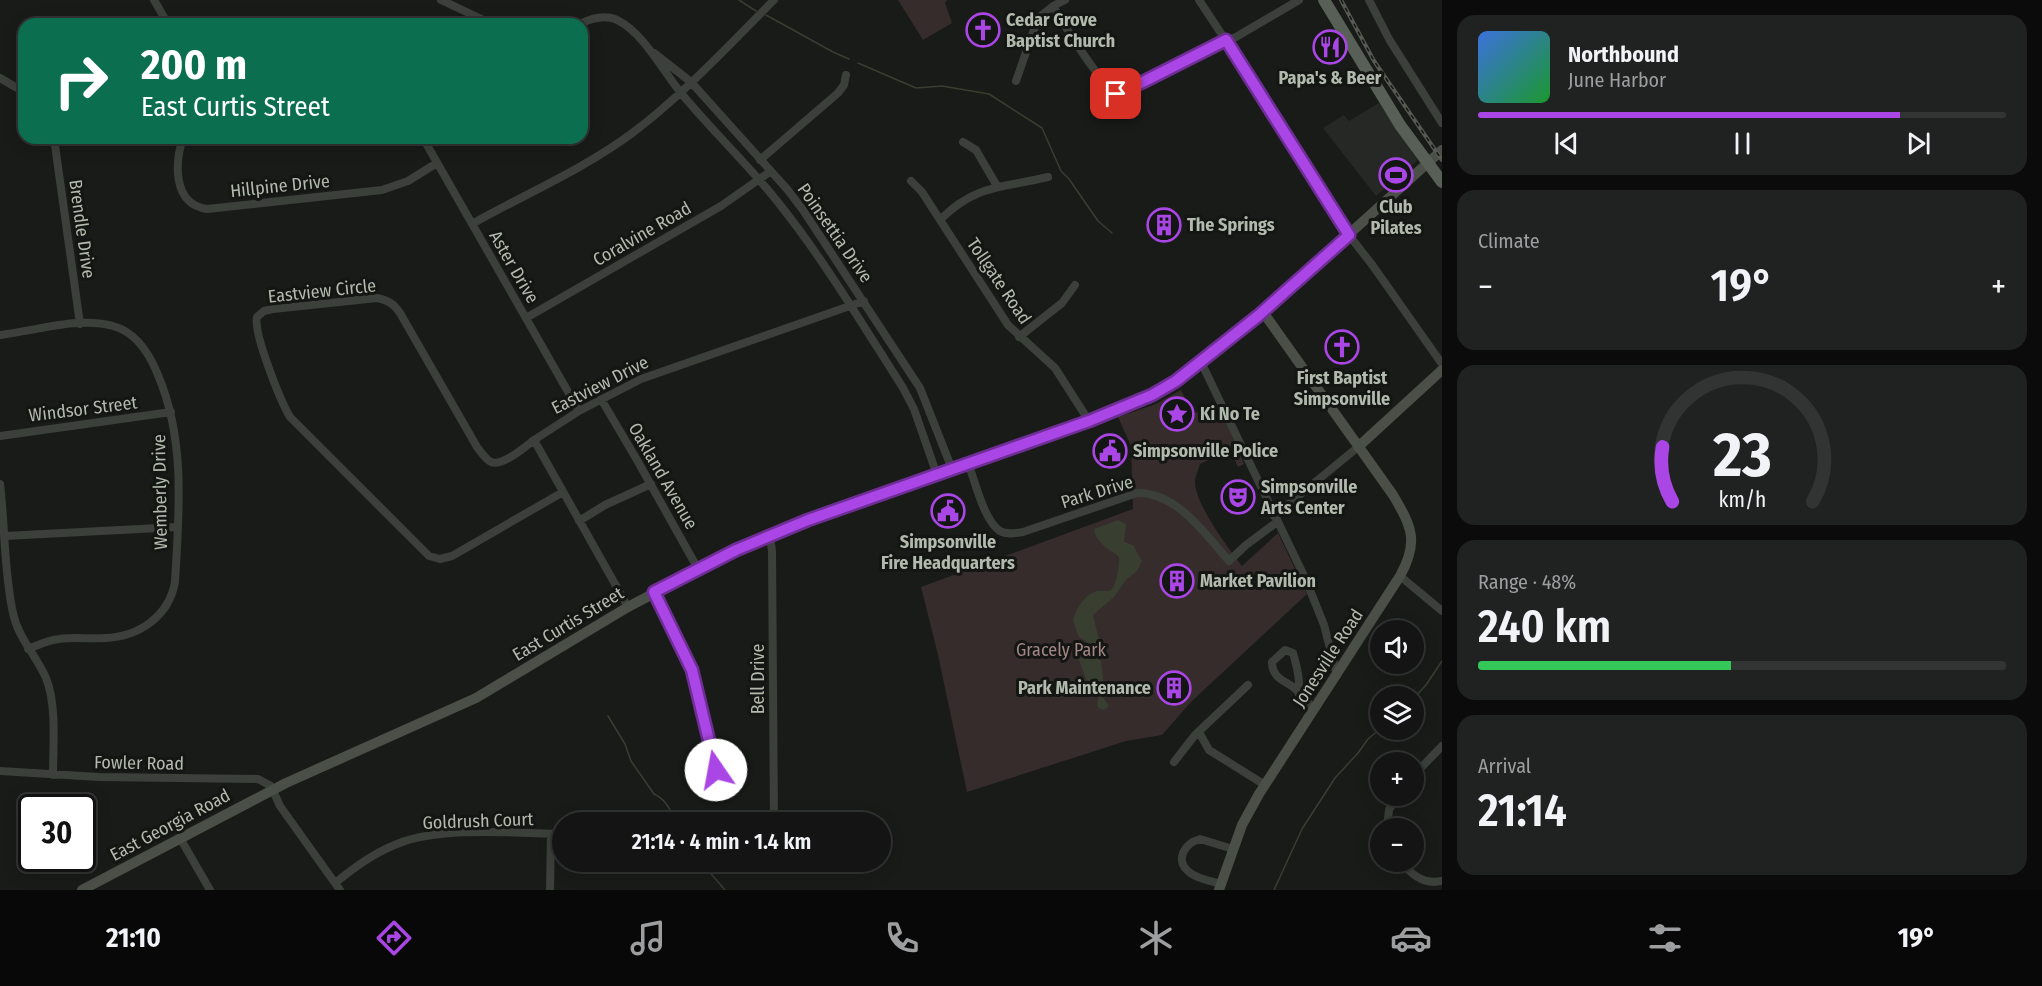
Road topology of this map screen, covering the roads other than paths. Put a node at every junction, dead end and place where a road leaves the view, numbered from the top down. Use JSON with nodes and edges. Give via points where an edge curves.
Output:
{"nodes":[{"id":1,"x":154,"y":0,"type":"edge"},
{"id":2,"x":441,"y":0,"type":"edge"},
{"id":3,"x":774,"y":0,"type":"edge"},
{"id":4,"x":1065,"y":0,"type":"edge"},
{"id":5,"x":1199,"y":0,"type":"edge"},
{"id":6,"x":1299,"y":0,"type":"edge"},
{"id":7,"x":1324,"y":0,"type":"edge"},
{"id":8,"x":1369,"y":0,"type":"edge"},
{"id":9,"x":1053,"y":6,"type":"junction"},
{"id":10,"x":164,"y":18,"type":"edge"},
{"id":11,"x":479,"y":18,"type":"edge"},
{"id":12,"x":588,"y":21,"type":"edge"},
{"id":13,"x":1226,"y":40,"type":"junction"},
{"id":14,"x":647,"y":48,"type":"junction"},
{"id":15,"x":846,"y":75,"type":"dead end"},
{"id":16,"x":0,"y":78,"type":"edge"},
{"id":17,"x":1016,"y":81,"type":"dead end"},
{"id":18,"x":692,"y":82,"type":"junction"},
{"id":19,"x":18,"y":88,"type":"edge"},
{"id":20,"x":681,"y":93,"type":"junction"},
{"id":21,"x":1442,"y":123,"type":"edge"},
{"id":22,"x":963,"y":142,"type":"dead end"},
{"id":23,"x":55,"y":144,"type":"edge"},
{"id":24,"x":182,"y":144,"type":"edge"},
{"id":25,"x":426,"y":144,"type":"edge"},
{"id":26,"x":1442,"y":150,"type":"edge"},
{"id":27,"x":760,"y":160,"type":"junction"},
{"id":28,"x":437,"y":162,"type":"junction"},
{"id":29,"x":1428,"y":164,"type":"junction"},
{"id":30,"x":771,"y":171,"type":"junction"},
{"id":31,"x":1048,"y":177,"type":"dead end"},
{"id":32,"x":759,"y":180,"type":"junction"},
{"id":33,"x":911,"y":181,"type":"dead end"},
{"id":34,"x":1442,"y":182,"type":"edge"},
{"id":35,"x":997,"y":186,"type":"junction"},
{"id":36,"x":940,"y":220,"type":"junction"},
{"id":37,"x":472,"y":224,"type":"junction"},
{"id":38,"x":1349,"y":235,"type":"junction"},
{"id":39,"x":1075,"y":285,"type":"dead end"},
{"id":40,"x":864,"y":301,"type":"junction"},
{"id":41,"x":851,"y":306,"type":"junction"},
{"id":42,"x":1263,"y":312,"type":"junction"},
{"id":43,"x":526,"y":318,"type":"junction"},
{"id":44,"x":80,"y":324,"type":"junction"},
{"id":45,"x":0,"y":335,"type":"edge"},
{"id":46,"x":1019,"y":337,"type":"junction"},
{"id":47,"x":1201,"y":362,"type":"junction"},
{"id":48,"x":1442,"y":364,"type":"edge"},
{"id":49,"x":1442,"y":370,"type":"edge"},
{"id":50,"x":601,"y":399,"type":"junction"},
{"id":51,"x":579,"y":411,"type":"junction"},
{"id":52,"x":171,"y":412,"type":"junction"},
{"id":53,"x":1089,"y":421,"type":"junction"},
{"id":54,"x":0,"y":436,"type":"edge"},
{"id":55,"x":534,"y":440,"type":"junction"},
{"id":56,"x":1358,"y":447,"type":"junction"},
{"id":57,"x":968,"y":463,"type":"junction"},
{"id":58,"x":952,"y":469,"type":"junction"},
{"id":59,"x":937,"y":475,"type":"junction"},
{"id":60,"x":0,"y":484,"type":"edge"},
{"id":61,"x":651,"y":484,"type":"junction"},
{"id":62,"x":563,"y":492,"type":"junction"},
{"id":63,"x":1276,"y":519,"type":"junction"},
{"id":64,"x":579,"y":521,"type":"junction"},
{"id":65,"x":178,"y":527,"type":"junction"},
{"id":66,"x":5,"y":536,"type":"junction"},
{"id":67,"x":770,"y":536,"type":"junction"},
{"id":68,"x":698,"y":569,"type":"junction"},
{"id":69,"x":1400,"y":576,"type":"junction"},
{"id":70,"x":654,"y":592,"type":"junction"},
{"id":71,"x":628,"y":606,"type":"junction"},
{"id":72,"x":1442,"y":611,"type":"edge"},
{"id":73,"x":28,"y":649,"type":"junction"},
{"id":74,"x":1336,"y":675,"type":"junction"},
{"id":75,"x":1248,"y":685,"type":"dead end"},
{"id":76,"x":1299,"y":693,"type":"junction"},
{"id":77,"x":1314,"y":709,"type":"junction"},
{"id":78,"x":1199,"y":732,"type":"junction"},
{"id":79,"x":1442,"y":746,"type":"edge"},
{"id":80,"x":1174,"y":762,"type":"dead end"},
{"id":81,"x":1424,"y":765,"type":"edge"},
{"id":82,"x":0,"y":771,"type":"edge"},
{"id":83,"x":53,"y":775,"type":"junction"},
{"id":84,"x":1265,"y":785,"type":"junction"},
{"id":85,"x":717,"y":787,"type":"dead end"},
{"id":86,"x":273,"y":790,"type":"junction"},
{"id":87,"x":774,"y":812,"type":"edge"},
{"id":88,"x":551,"y":834,"type":"joint"},
{"id":89,"x":180,"y":838,"type":"junction"},
{"id":90,"x":1233,"y":849,"type":"junction"},
{"id":91,"x":1411,"y":872,"type":"edge"},
{"id":92,"x":1442,"y":882,"type":"edge"},
{"id":93,"x":337,"y":887,"type":"edge"},
{"id":94,"x":1220,"y":887,"type":"edge"},
{"id":95,"x":82,"y":890,"type":"edge"},
{"id":96,"x":210,"y":890,"type":"edge"},
{"id":97,"x":550,"y":890,"type":"edge"}],
"edges":[{"from":1,"to":10,"type":"street"},
{"from":2,"to":11,"type":"street"},
{"from":3,"to":18,"type":"street"},
{"from":4,"to":9,"type":"street"},
{"from":5,"to":13,"type":"street"},
{"from":6,"to":13,"type":"street"},
{"from":7,"to":29,"type":"main road"},
{"from":8,"to":21,"type":"street"},
{"from":9,"to":13,"type":"street","via":[[1090,63],[1116,94]]},
{"from":9,"to":17,"type":"street","via":[[1038,18]]},
{"from":12,"to":14,"type":"street","name":"Poinsettia Drive","via":[[614,18]]},
{"from":13,"to":38,"type":"street"},
{"from":14,"to":18,"type":"street","name":"Poinsettia Drive"},
{"from":14,"to":20,"type":"street","name":"Poinsettia Drive"},
{"from":15,"to":27,"type":"street","via":[[838,93]]},
{"from":16,"to":19,"type":"street"},
{"from":18,"to":20,"type":"street"},
{"from":18,"to":27,"type":"street","name":"Poinsettia Drive"},
{"from":20,"to":32,"type":"street","name":"Poinsettia Drive"},
{"from":20,"to":37,"type":"street","via":[[618,142],[569,173]]},
{"from":22,"to":35,"type":"street","via":[[976,150]]},
{"from":23,"to":44,"type":"street","name":"Brendle Drive"},
{"from":24,"to":28,"type":"street","name":"Hillpine Drive","via":[[177,163],[179,183],[192,203],[207,209],[381,190],[408,181]]},
{"from":25,"to":28,"type":"street","name":"Aster Drive"},
{"from":26,"to":29,"type":"main road","name":"East Curtis Street"},
{"from":27,"to":30,"type":"street","name":"Poinsettia Drive"},
{"from":28,"to":37,"type":"street","name":"Aster Drive"},
{"from":29,"to":34,"type":"main road"},
{"from":29,"to":38,"type":"main road","name":"East Curtis Street"},
{"from":30,"to":32,"type":"street","name":"Coralvine Road"},
{"from":30,"to":40,"type":"street","name":"Poinsettia Drive","via":[[803,210]]},
{"from":31,"to":35,"type":"street"},
{"from":32,"to":41,"type":"street","name":"Poinsettia Drive","via":[[801,232]]},
{"from":32,"to":43,"type":"street","name":"Coralvine Road","via":[[721,206]]},
{"from":33,"to":36,"type":"street","name":"Tollgate Road"},
{"from":35,"to":36,"type":"street","via":[[973,195]]},
{"from":36,"to":46,"type":"street","name":"Tollgate Road"},
{"from":37,"to":43,"type":"street","name":"Aster Drive"},
{"from":38,"to":42,"type":"main road","name":"East Curtis Street"},
{"from":38,"to":48,"type":"street"},
{"from":39,"to":46,"type":"street","via":[[1062,303]]},
{"from":40,"to":41,"type":"street","name":"Eastview Drive"},
{"from":40,"to":58,"type":"street","name":"Poinsettia Drive","via":[[920,388]]},
{"from":41,"to":50,"type":"street","name":"Eastview Drive","via":[[663,370]]},
{"from":41,"to":59,"type":"street","name":"Poinsettia Drive","via":[[909,398]]},
{"from":42,"to":47,"type":"main road","name":"East Curtis Street"},
{"from":42,"to":56,"type":"main road","name":"Jonesville Road"},
{"from":43,"to":51,"type":"street","name":"Aster Drive"},
{"from":44,"to":45,"type":"street","name":"Wemberly Drive"},
{"from":44,"to":52,"type":"street","name":"Wemberly Drive","via":[[114,326],[137,341],[156,368]]},
{"from":46,"to":53,"type":"street","name":"Tollgate Road","via":[[1055,368]]},
{"from":47,"to":53,"type":"main road","name":"East Curtis Street","via":[[1152,395]]},
{"from":47,"to":63,"type":"street"},
{"from":49,"to":56,"type":"main road"},
{"from":50,"to":51,"type":"street","name":"Eastview Drive"},
{"from":50,"to":61,"type":"street","name":"Oakland Avenue"},
{"from":51,"to":55,"type":"street","name":"Eastview Drive"},
{"from":52,"to":54,"type":"street","name":"Windsor Street"},
{"from":52,"to":65,"type":"street","name":"Wemberly Drive","via":[[178,458]]},
{"from":53,"to":57,"type":"main road","name":"East Curtis Street"},
{"from":55,"to":62,"type":"street"},
{"from":55,"to":62,"type":"street","name":"Eastview Circle","via":[[499,462],[486,459],[400,313],[387,300],[273,309],[257,317],[261,343],[290,417],[429,556],[452,556]]},
{"from":56,"to":63,"type":"street"},
{"from":56,"to":69,"type":"main road","name":"Jonesville Road","via":[[1393,495],[1411,530],[1411,550]]},
{"from":57,"to":58,"type":"main road","name":"East Curtis Street"},
{"from":57,"to":63,"type":"street","name":"Park Drive","via":[[984,507],[1001,532],[1023,532],[1137,493],[1149,493],[1175,505],[1229,561]]},
{"from":58,"to":59,"type":"main road","name":"East Curtis Street"},
{"from":59,"to":67,"type":"main road","name":"East Curtis Street"},
{"from":60,"to":66,"type":"street"},
{"from":61,"to":64,"type":"street"},
{"from":61,"to":68,"type":"street","name":"Oakland Avenue"},
{"from":62,"to":64,"type":"street"},
{"from":63,"to":74,"type":"street","via":[[1316,603]]},
{"from":64,"to":71,"type":"street"},
{"from":65,"to":66,"type":"street"},
{"from":65,"to":73,"type":"street","name":"Wemberly Drive","via":[[174,589],[156,618],[139,631],[123,636],[60,638]]},
{"from":66,"to":73,"type":"street","via":[[12,611]]},
{"from":67,"to":68,"type":"main road","name":"East Curtis Street"},
{"from":67,"to":87,"type":"street","name":"Bell Drive"},
{"from":68,"to":70,"type":"main road","name":"East Curtis Street"},
{"from":69,"to":72,"type":"street"},
{"from":69,"to":74,"type":"main road","name":"Jonesville Road"},
{"from":70,"to":71,"type":"main road","name":"East Curtis Street"},
{"from":70,"to":85,"type":"street","via":[[697,683]]},
{"from":71,"to":86,"type":"main road","name":"East Curtis Street","via":[[476,698]]},
{"from":73,"to":83,"type":"street","via":[[49,687]]},
{"from":74,"to":77,"type":"main road","name":"Jonesville Road"},
{"from":75,"to":78,"type":"street"},
{"from":76,"to":76,"type":"street","via":[[1281,682],[1272,669],[1272,662],[1285,650],[1293,653],[1297,665]]},
{"from":76,"to":77,"type":"street"},
{"from":77,"to":84,"type":"main road","name":"Jonesville Road"},
{"from":78,"to":80,"type":"street"},
{"from":78,"to":84,"type":"street","via":[[1209,750]]},
{"from":79,"to":81,"type":"street"},
{"from":82,"to":83,"type":"street","name":"Fowler Road"},
{"from":83,"to":86,"type":"street","name":"Fowler Road","via":[[258,779]]},
{"from":84,"to":90,"type":"main road","name":"Jonesville Road"},
{"from":86,"to":89,"type":"main road","name":"East Georgia Road"},
{"from":86,"to":93,"type":"street"},
{"from":88,"to":93,"type":"street","name":"Goldrush Court","via":[[420,836],[358,864]]},
{"from":88,"to":97,"type":"street"},
{"from":89,"to":95,"type":"main road","name":"East Georgia Road"},
{"from":89,"to":96,"type":"street"},
{"from":90,"to":94,"type":"main road","name":"Jonesville Road"},
{"from":90,"to":94,"type":"street","via":[[1200,839],[1187,845],[1183,853],[1188,871]]},
{"from":91,"to":92,"type":"street","via":[[1422,880]]}]}
